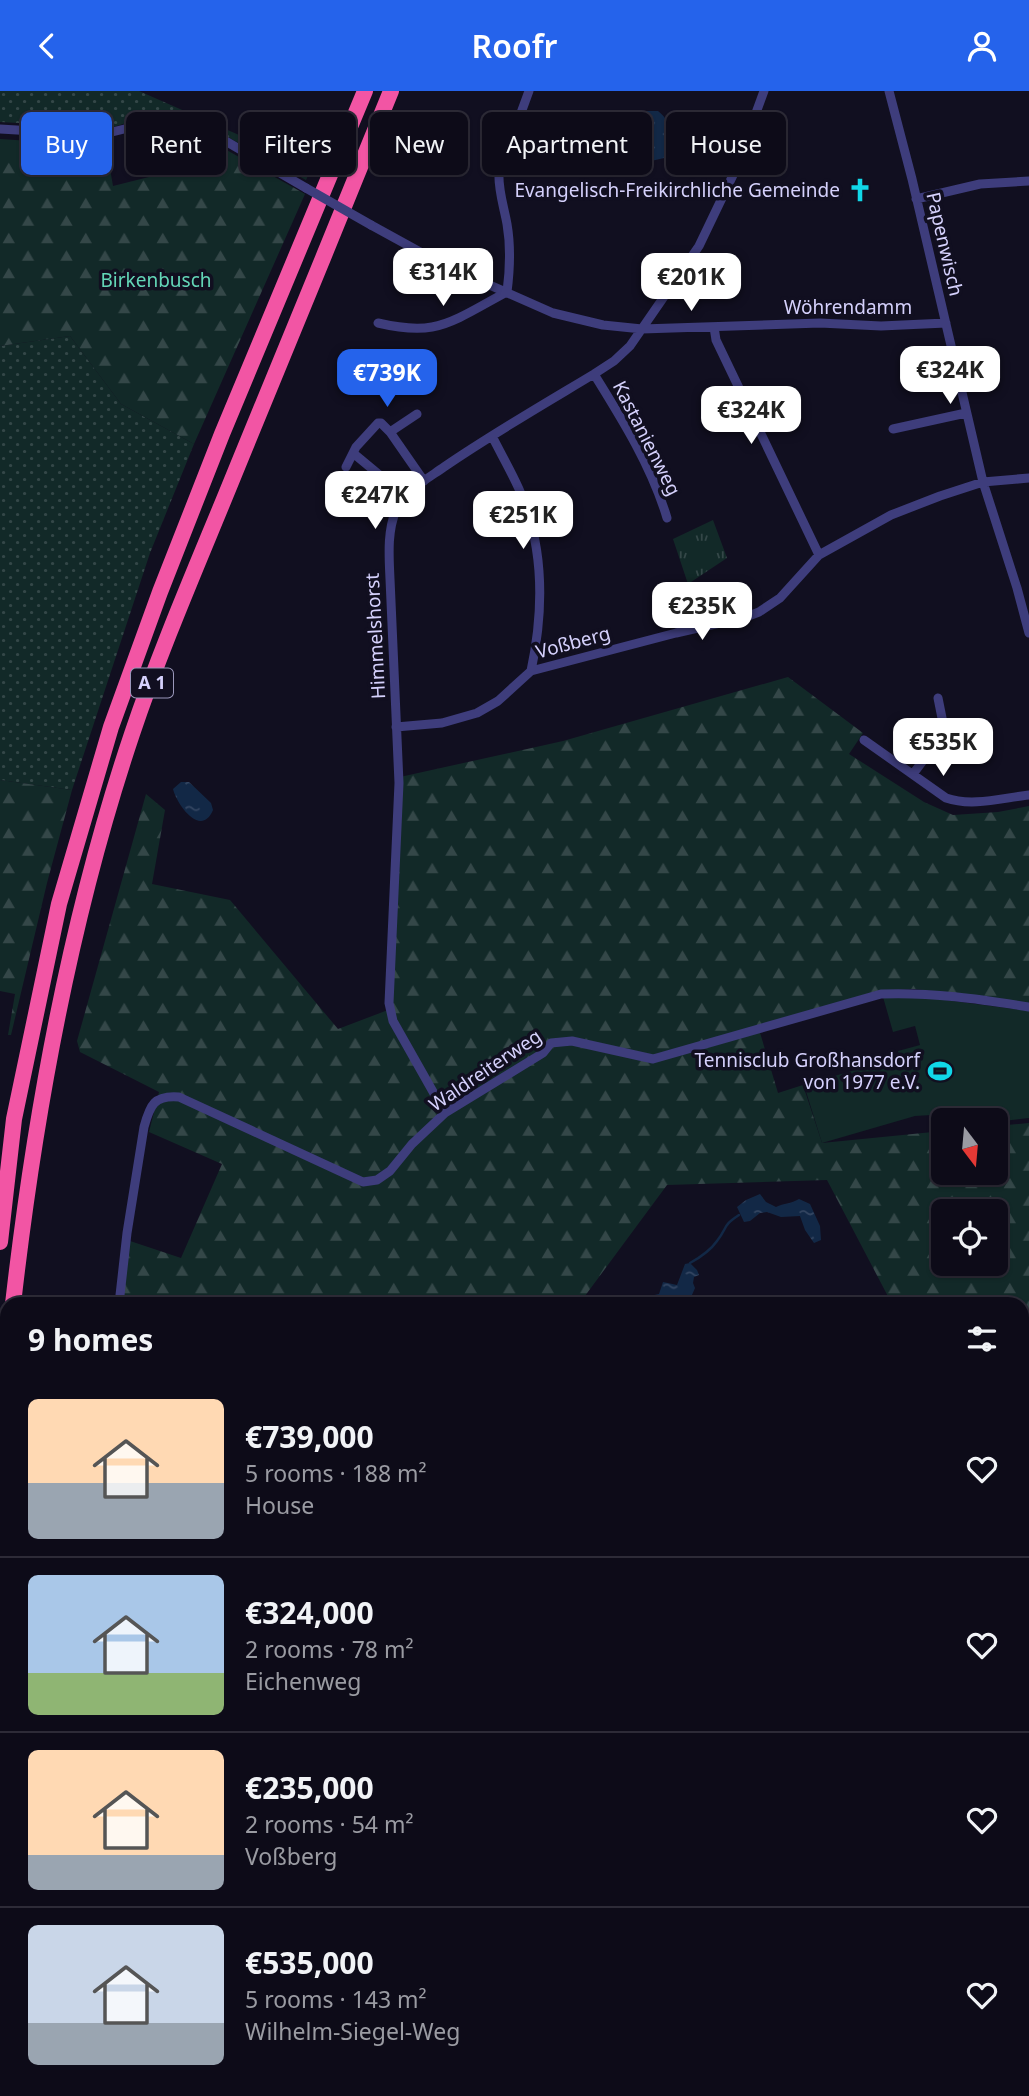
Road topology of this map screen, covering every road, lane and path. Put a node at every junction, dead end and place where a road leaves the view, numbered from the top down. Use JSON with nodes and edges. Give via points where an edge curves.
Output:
{"nodes":[{"id":1,"x":365,"y":91,"type":"edge"},
{"id":2,"x":391,"y":91,"type":"edge"},
{"id":3,"x":530,"y":91,"type":"edge"},
{"id":4,"x":764,"y":91,"type":"edge"},
{"id":5,"x":888,"y":91,"type":"edge"},
{"id":6,"x":0,"y":129,"type":"edge"},
{"id":7,"x":1029,"y":181,"type":"edge"},
{"id":8,"x":916,"y":199,"type":"junction"},
{"id":9,"x":507,"y":292,"type":"junction"},
{"id":10,"x":378,"y":323,"type":"dead end"},
{"id":11,"x":946,"y":323,"type":"junction"},
{"id":12,"x":714,"y":327,"type":"junction"},
{"id":13,"x":642,"y":329,"type":"junction"},
{"id":14,"x":594,"y":374,"type":"junction"},
{"id":15,"x":417,"y":414,"type":"dead end"},
{"id":16,"x":966,"y":414,"type":"junction"},
{"id":17,"x":892,"y":429,"type":"dead end"},
{"id":18,"x":390,"y":432,"type":"junction"},
{"id":19,"x":492,"y":436,"type":"junction"},
{"id":20,"x":353,"y":453,"type":"junction"},
{"id":21,"x":346,"y":467,"type":"dead end"},
{"id":22,"x":1029,"y":478,"type":"edge"},
{"id":23,"x":424,"y":481,"type":"junction"},
{"id":24,"x":983,"y":482,"type":"junction"},
{"id":25,"x":406,"y":497,"type":"junction"},
{"id":26,"x":667,"y":518,"type":"dead end"},
{"id":27,"x":820,"y":555,"type":"junction"},
{"id":28,"x":1029,"y":633,"type":"edge"},
{"id":29,"x":531,"y":671,"type":"junction"},
{"id":30,"x":938,"y":698,"type":"dead end"},
{"id":31,"x":396,"y":727,"type":"junction"},
{"id":32,"x":864,"y":740,"type":"dead end"},
{"id":33,"x":913,"y":774,"type":"junction"},
{"id":34,"x":1029,"y":795,"type":"edge"},
{"id":35,"x":1029,"y":1007,"type":"edge"},
{"id":36,"x":445,"y":1113,"type":"junction"},
{"id":37,"x":0,"y":1242,"type":"edge"},
{"id":38,"x":14,"y":1297,"type":"edge"},
{"id":39,"x":120,"y":1297,"type":"edge"}],
"edges":[{"from":1,"to":37,"type":"highway","number":"A 1","via":[[217,446],[111,726],[59,904],[14,1119]]},
{"from":2,"to":38,"type":"highway","number":"A 1","via":[[132,733],[57,1015],[37,1120]]},
{"from":3,"to":9,"type":"street","via":[[499,173],[509,246]]},
{"from":4,"to":13,"type":"street","name":"Himmelshorst","via":[[734,173],[699,246]]},
{"from":5,"to":8,"type":"street","name":"Papenwisch"},
{"from":6,"to":9,"type":"street","name":"Wöhrendamm","bridge":true,"via":[[100,135],[177,116],[186,118],[442,264]]},
{"from":7,"to":8,"type":"street","via":[[979,184]]},
{"from":8,"to":11,"type":"street","name":"Papenwisch"},
{"from":9,"to":10,"type":"street","via":[[434,327]]},
{"from":9,"to":13,"type":"street","name":"Wöhrendamm","via":[[553,313]]},
{"from":11,"to":12,"type":"street","name":"Wöhrendamm"},
{"from":11,"to":16,"type":"street"},
{"from":12,"to":13,"type":"street","name":"Wöhrendamm"},
{"from":12,"to":27,"type":"street"},
{"from":13,"to":14,"type":"street","name":"Himmelshorst","via":[[622,353]]},
{"from":14,"to":19,"type":"street","name":"Himmelshorst"},
{"from":14,"to":26,"type":"street","name":"Kastanienweg","via":[[650,474]]},
{"from":15,"to":18,"type":"street"},
{"from":16,"to":17,"type":"street"},
{"from":16,"to":24,"type":"street"},
{"from":18,"to":20,"type":"street","via":[[378,423]]},
{"from":18,"to":23,"type":"street"},
{"from":19,"to":23,"type":"street","name":"Himmelshorst"},
{"from":19,"to":29,"type":"street","via":[[524,502],[538,552],[540,614]]},
{"from":20,"to":21,"type":"street"},
{"from":20,"to":25,"type":"street"},
{"from":22,"to":24,"type":"street","name":"Voßberg"},
{"from":23,"to":25,"type":"street","name":"Himmelshorst"},
{"from":24,"to":27,"type":"street","name":"Voßberg","via":[[891,515]]},
{"from":24,"to":28,"type":"street"},
{"from":25,"to":31,"type":"street","name":"Himmelshorst","via":[[397,508],[389,547]]},
{"from":27,"to":29,"type":"street","name":"Voßberg","via":[[780,599],[759,612]]},
{"from":29,"to":31,"type":"street","name":"Voßberg","via":[[477,713],[442,723]]},
{"from":30,"to":33,"type":"street","via":[[943,734]]},
{"from":31,"to":36,"type":"street","name":"Himmelshorst","via":[[398,815],[389,1003],[393,1021]]},
{"from":32,"to":33,"type":"street"},
{"from":33,"to":34,"type":"street","via":[[957,802]]},
{"from":35,"to":36,"type":"street","name":"Waldreiterweg","via":[[913,992],[881,994],[653,1059],[572,1041],[551,1044]]},
{"from":36,"to":39,"type":"street","name":"Waldreiterweg","via":[[390,1171],[363,1182],[179,1097],[156,1101],[144,1127]]}]}
